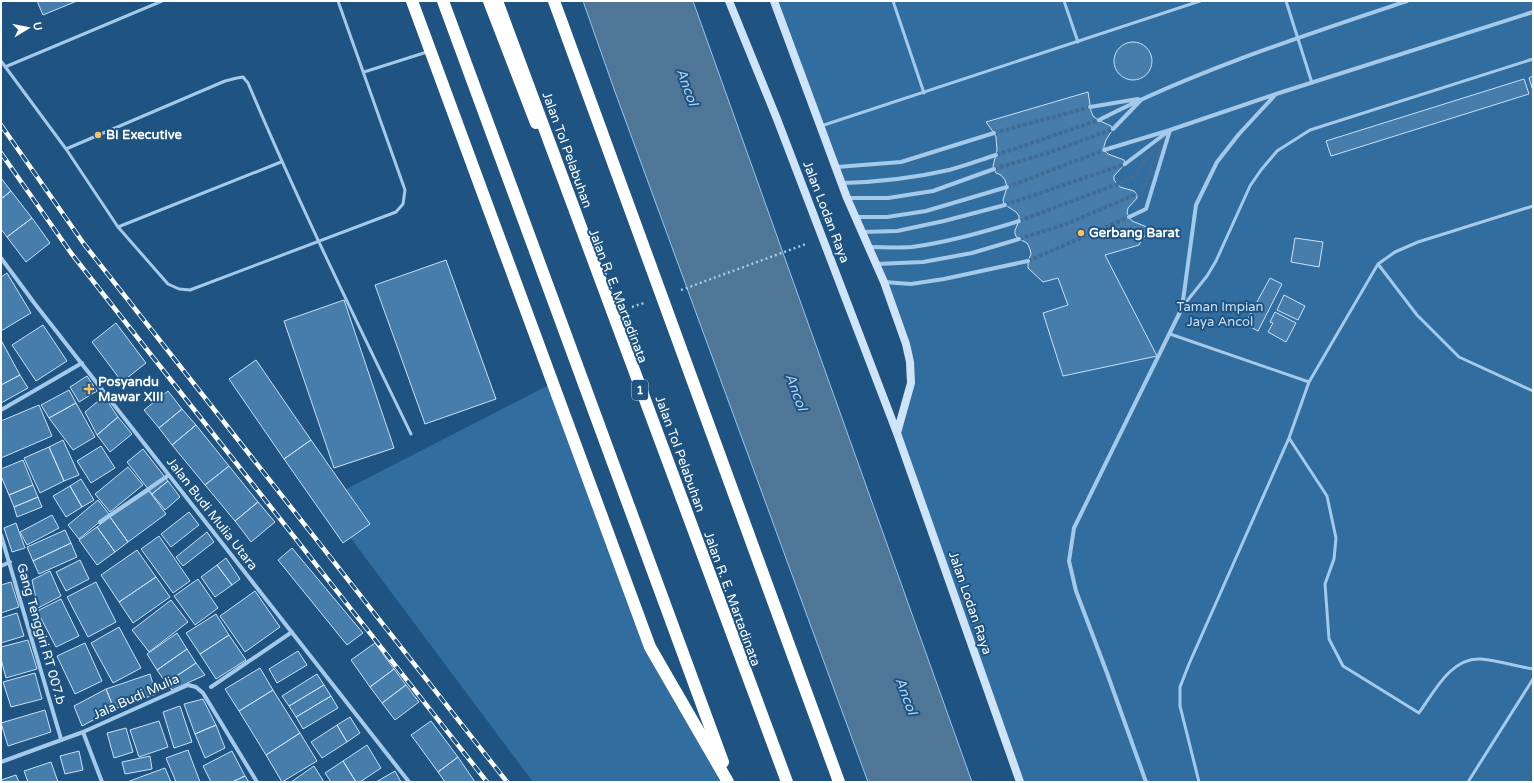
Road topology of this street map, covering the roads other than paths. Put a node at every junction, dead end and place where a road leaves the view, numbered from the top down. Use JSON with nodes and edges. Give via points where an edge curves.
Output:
{"nodes":[{"id":1,"x":162,"y":1,"type":"edge"},
{"id":2,"x":338,"y":1,"type":"edge"},
{"id":3,"x":412,"y":1,"type":"edge"},
{"id":4,"x":443,"y":1,"type":"edge"},
{"id":5,"x":489,"y":1,"type":"edge"},
{"id":6,"x":497,"y":1,"type":"edge"},
{"id":7,"x":554,"y":1,"type":"edge"},
{"id":8,"x":729,"y":1,"type":"edge"},
{"id":9,"x":774,"y":1,"type":"edge"},
{"id":10,"x":894,"y":1,"type":"edge"},
{"id":11,"x":1064,"y":1,"type":"edge"},
{"id":12,"x":1200,"y":1,"type":"edge"},
{"id":13,"x":1286,"y":1,"type":"edge"},
{"id":14,"x":1407,"y":1,"type":"edge"},
{"id":15,"x":1533,"y":12,"type":"edge"},
{"id":16,"x":1298,"y":37,"type":"junction"},
{"id":17,"x":1078,"y":42,"type":"junction"},
{"id":18,"x":431,"y":51,"type":"junction"},
{"id":19,"x":1533,"y":59,"type":"edge"},
{"id":20,"x":1,"y":62,"type":"edge"},
{"id":21,"x":5,"y":67,"type":"junction"},
{"id":22,"x":364,"y":72,"type":"junction"},
{"id":23,"x":1312,"y":83,"type":"junction"},
{"id":24,"x":924,"y":93,"type":"junction"},
{"id":25,"x":1276,"y":94,"type":"junction"},
{"id":26,"x":1143,"y":98,"type":"junction"},
{"id":27,"x":1090,"y":107,"type":"tunnel mouth"},
{"id":28,"x":1099,"y":120,"type":"tunnel mouth"},
{"id":29,"x":821,"y":126,"type":"junction"},
{"id":30,"x":1113,"y":129,"type":"tunnel mouth"},
{"id":31,"x":1170,"y":130,"type":"junction"},
{"id":32,"x":994,"y":132,"type":"tunnel mouth"},
{"id":33,"x":66,"y":149,"type":"junction"},
{"id":34,"x":1104,"y":150,"type":"tunnel mouth"},
{"id":35,"x":996,"y":155,"type":"tunnel mouth"},
{"id":36,"x":281,"y":162,"type":"junction"},
{"id":37,"x":1125,"y":164,"type":"tunnel mouth"},
{"id":38,"x":837,"y":167,"type":"junction"},
{"id":39,"x":994,"y":170,"type":"tunnel mouth"},
{"id":40,"x":842,"y":183,"type":"junction"},
{"id":41,"x":1007,"y":187,"type":"tunnel mouth"},
{"id":42,"x":847,"y":198,"type":"junction"},
{"id":43,"x":1005,"y":205,"type":"tunnel mouth"},
{"id":44,"x":1533,"y":206,"type":"edge"},
{"id":45,"x":856,"y":217,"type":"junction"},
{"id":46,"x":1129,"y":217,"type":"tunnel mouth"},
{"id":47,"x":1019,"y":221,"type":"tunnel mouth"},
{"id":48,"x":118,"y":227,"type":"junction"},
{"id":49,"x":862,"y":232,"type":"junction"},
{"id":50,"x":1020,"y":239,"type":"tunnel mouth"},
{"id":51,"x":318,"y":243,"type":"junction"},
{"id":52,"x":869,"y":247,"type":"junction"},
{"id":53,"x":1,"y":258,"type":"edge"},
{"id":54,"x":1028,"y":261,"type":"tunnel mouth"},
{"id":55,"x":876,"y":264,"type":"junction"},
{"id":56,"x":1378,"y":264,"type":"junction"},
{"id":57,"x":884,"y":282,"type":"junction"},
{"id":58,"x":1182,"y":308,"type":"junction"},
{"id":59,"x":1170,"y":334,"type":"junction"},
{"id":60,"x":82,"y":363,"type":"junction"},
{"id":61,"x":1309,"y":382,"type":"junction"},
{"id":62,"x":1533,"y":390,"type":"edge"},
{"id":63,"x":1,"y":410,"type":"edge"},
{"id":64,"x":898,"y":433,"type":"junction"},
{"id":65,"x":411,"y":434,"type":"dead end"},
{"id":66,"x":1289,"y":438,"type":"junction"},
{"id":67,"x":169,"y":475,"type":"junction"},
{"id":68,"x":100,"y":522,"type":"dead end"},
{"id":69,"x":1,"y":536,"type":"edge"},
{"id":70,"x":10,"y":562,"type":"junction"},
{"id":71,"x":1,"y":566,"type":"edge"},
{"id":72,"x":292,"y":632,"type":"junction"},
{"id":73,"x":1533,"y":669,"type":"edge"},
{"id":74,"x":1533,"y":679,"type":"edge"},
{"id":75,"x":211,"y":687,"type":"dead end"},
{"id":76,"x":83,"y":732,"type":"junction"},
{"id":77,"x":61,"y":739,"type":"junction"},
{"id":78,"x":1,"y":762,"type":"edge"},
{"id":79,"x":102,"y":782,"type":"edge"},
{"id":80,"x":258,"y":782,"type":"edge"},
{"id":81,"x":409,"y":782,"type":"edge"},
{"id":82,"x":729,"y":782,"type":"edge"},
{"id":83,"x":784,"y":782,"type":"edge"},
{"id":84,"x":787,"y":782,"type":"edge"},
{"id":85,"x":839,"y":782,"type":"edge"},
{"id":86,"x":1020,"y":782,"type":"edge"},
{"id":87,"x":1146,"y":782,"type":"edge"},
{"id":88,"x":1199,"y":782,"type":"edge"},
{"id":89,"x":1468,"y":782,"type":"edge"}],
"edges":[{"from":1,"to":21,"type":"lane"},
{"from":2,"to":22,"type":"lane"},
{"from":3,"to":18,"type":"highway"},
{"from":4,"to":82,"type":"highway"},
{"from":5,"to":83,"type":"highway","name":"Jalan R. E. Martadinata","number":"1","via":[[651,419]]},
{"from":6,"to":84,"type":"highway","name":"Jalan Tol Pelabuhan","number":"1","bridge":true},
{"from":7,"to":85,"type":"highway","bridge":true},
{"from":8,"to":64,"type":"main road","name":"Jalan Lodan Raya"},
{"from":9,"to":29,"type":"main road","name":"Jalan Lodan Raya"},
{"from":10,"to":24,"type":"lane"},
{"from":11,"to":17,"type":"lane"},
{"from":12,"to":17,"type":"lane"},
{"from":13,"to":16,"type":"lane"},
{"from":14,"to":16,"type":"street"},
{"from":15,"to":23,"type":"street"},
{"from":16,"to":23,"type":"lane"},
{"from":16,"to":26,"type":"street"},
{"from":17,"to":24,"type":"lane"},
{"from":18,"to":22,"type":"lane"},
{"from":18,"to":82,"type":"highway","via":[[650,647]]},
{"from":19,"to":58,"type":"lane","via":[[1310,130],[1277,151],[1250,186],[1216,261]]},
{"from":20,"to":21,"type":"lane"},
{"from":21,"to":33,"type":"lane"},
{"from":22,"to":51,"type":"lane","via":[[405,190],[403,204],[396,212]]},
{"from":23,"to":25,"type":"street"},
{"from":24,"to":29,"type":"lane"},
{"from":25,"to":31,"type":"street"},
{"from":25,"to":58,"type":"street","via":[[1217,162],[1196,205]]},
{"from":26,"to":27,"type":"street"},
{"from":26,"to":28,"type":"street"},
{"from":26,"to":30,"type":"street"},
{"from":29,"to":38,"type":"main road","name":"Jalan Lodan Raya"},
{"from":31,"to":34,"type":"street"},
{"from":31,"to":37,"type":"street"},
{"from":31,"to":46,"type":"street","via":[[1146,208]]},
{"from":32,"to":38,"type":"street","via":[[901,162]]},
{"from":33,"to":36,"type":"lane","via":[[225,81],[243,77],[248,83]]},
{"from":33,"to":48,"type":"lane"},
{"from":35,"to":40,"type":"street","via":[[922,175],[880,182]]},
{"from":36,"to":48,"type":"lane"},
{"from":36,"to":51,"type":"lane"},
{"from":38,"to":40,"type":"main road","name":"Jalan Lodan Raya"},
{"from":39,"to":42,"type":"street","via":[[932,191],[888,198]]},
{"from":40,"to":42,"type":"main road","name":"Jalan Lodan Raya"},
{"from":41,"to":45,"type":"street","via":[[926,211]]},
{"from":42,"to":45,"type":"main road","name":"Jalan Lodan Raya"},
{"from":43,"to":49,"type":"street","via":[[897,231]]},
{"from":44,"to":56,"type":"lane","via":[[1418,242],[1395,252]]},
{"from":45,"to":49,"type":"main road","name":"Jalan Lodan Raya"},
{"from":47,"to":52,"type":"street","via":[[943,242],[911,247]]},
{"from":48,"to":51,"type":"lane","via":[[168,284],[184,290]]},
{"from":49,"to":52,"type":"main road","name":"Jalan Lodan Raya"},
{"from":50,"to":55,"type":"street","via":[[958,256],[923,262]]},
{"from":51,"to":65,"type":"lane"},
{"from":52,"to":55,"type":"main road","name":"Jalan Lodan Raya"},
{"from":53,"to":60,"type":"street","name":"Jalan Budi Mulia Utara"},
{"from":54,"to":57,"type":"street","via":[[911,284]]},
{"from":55,"to":57,"type":"main road","name":"Jalan Lodan Raya"},
{"from":56,"to":61,"type":"lane"},
{"from":56,"to":62,"type":"lane","via":[[1417,315],[1459,357]]},
{"from":57,"to":64,"type":"main road","name":"Jalan Lodan Raya","via":[[906,344],[912,383]]},
{"from":58,"to":59,"type":"street"},
{"from":59,"to":61,"type":"lane"},
{"from":59,"to":87,"type":"street","via":[[1074,528],[1069,560],[1076,591]]},
{"from":60,"to":63,"type":"street"},
{"from":60,"to":67,"type":"street","name":"Jalan Budi Mulia Utara"},
{"from":61,"to":66,"type":"lane"},
{"from":64,"to":86,"type":"main road","name":"Jalan Lodan Raya"},
{"from":66,"to":73,"type":"lane","via":[[1327,496],[1336,538],[1334,559],[1325,584],[1329,639],[1343,666],[1419,713],[1444,677],[1461,663],[1480,659]]},
{"from":66,"to":88,"type":"lane","via":[[1180,687],[1180,706]]},
{"from":67,"to":68,"type":"street"},
{"from":67,"to":72,"type":"street","name":"Jalan Budi Mulia Utara"},
{"from":69,"to":70,"type":"street","name":"Gang Tenggiri RT 007.b"},
{"from":70,"to":71,"type":"street"},
{"from":70,"to":77,"type":"street","name":"Gang Tenggiri RT 007.b"},
{"from":72,"to":75,"type":"street"},
{"from":72,"to":81,"type":"street","name":"Jalan Budi Mulia Utara"},
{"from":74,"to":89,"type":"lane"},
{"from":76,"to":77,"type":"street","name":"Jala Budi Mulia"},
{"from":76,"to":79,"type":"street"},
{"from":76,"to":80,"type":"street","name":"Jala Budi Mulia","via":[[188,685],[196,687],[203,693]]},
{"from":77,"to":78,"type":"street","name":"Jala Budi Mulia"}]}
